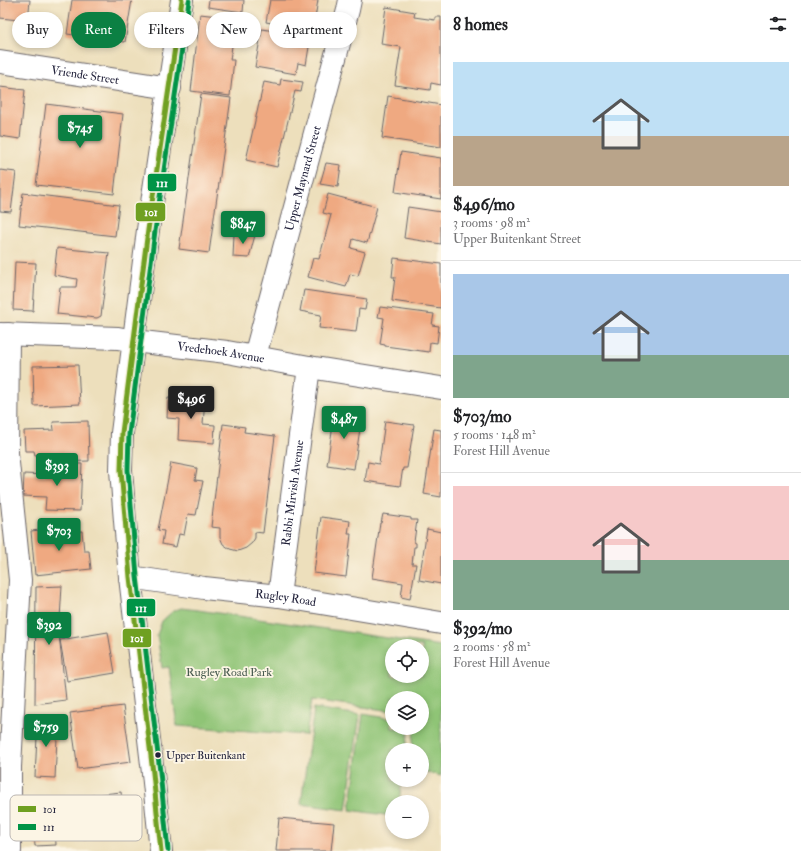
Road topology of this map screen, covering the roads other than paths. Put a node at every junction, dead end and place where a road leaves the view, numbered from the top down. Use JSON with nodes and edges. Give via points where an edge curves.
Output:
{"nodes":[{"id":1,"x":182,"y":0,"type":"edge"},
{"id":2,"x":350,"y":0,"type":"edge"},
{"id":3,"x":0,"y":62,"type":"edge"},
{"id":4,"x":170,"y":88,"type":"junction"},
{"id":5,"x":4,"y":334,"type":"edge"},
{"id":6,"x":134,"y":341,"type":"junction"},
{"id":7,"x":255,"y":356,"type":"junction"},
{"id":8,"x":309,"y":367,"type":"junction"},
{"id":9,"x":441,"y":388,"type":"edge"},
{"id":10,"x":130,"y":577,"type":"junction"},
{"id":11,"x":279,"y":596,"type":"junction"},
{"id":12,"x":441,"y":623,"type":"edge"},
{"id":13,"x":5,"y":768,"type":"edge"},
{"id":14,"x":10,"y":851,"type":"edge"},
{"id":15,"x":161,"y":851,"type":"edge"}],
"edges":[{"from":1,"to":4,"type":"street"},
{"from":2,"to":7,"type":"street","name":"Upper Maynard Street"},
{"from":3,"to":4,"type":"street","name":"Vriende Street"},
{"from":4,"to":6,"type":"street"},
{"from":5,"to":6,"type":"street","name":"Vredehoek Avenue","via":[[118,338]]},
{"from":5,"to":13,"type":"street","via":[[7,453],[20,580]]},
{"from":6,"to":7,"type":"street","name":"Vredehoek Avenue"},
{"from":6,"to":10,"type":"street","via":[[122,433],[121,470]]},
{"from":7,"to":8,"type":"street","name":"Vredehoek Avenue"},
{"from":8,"to":9,"type":"street","name":"Vredehoek Avenue"},
{"from":8,"to":11,"type":"street","name":"Rabbi Mirvish Avenue"},
{"from":10,"to":11,"type":"street","name":"Rugley Road"},
{"from":10,"to":15,"type":"street"},
{"from":11,"to":12,"type":"street","name":"Rugley Road"},
{"from":13,"to":14,"type":"street"}]}
